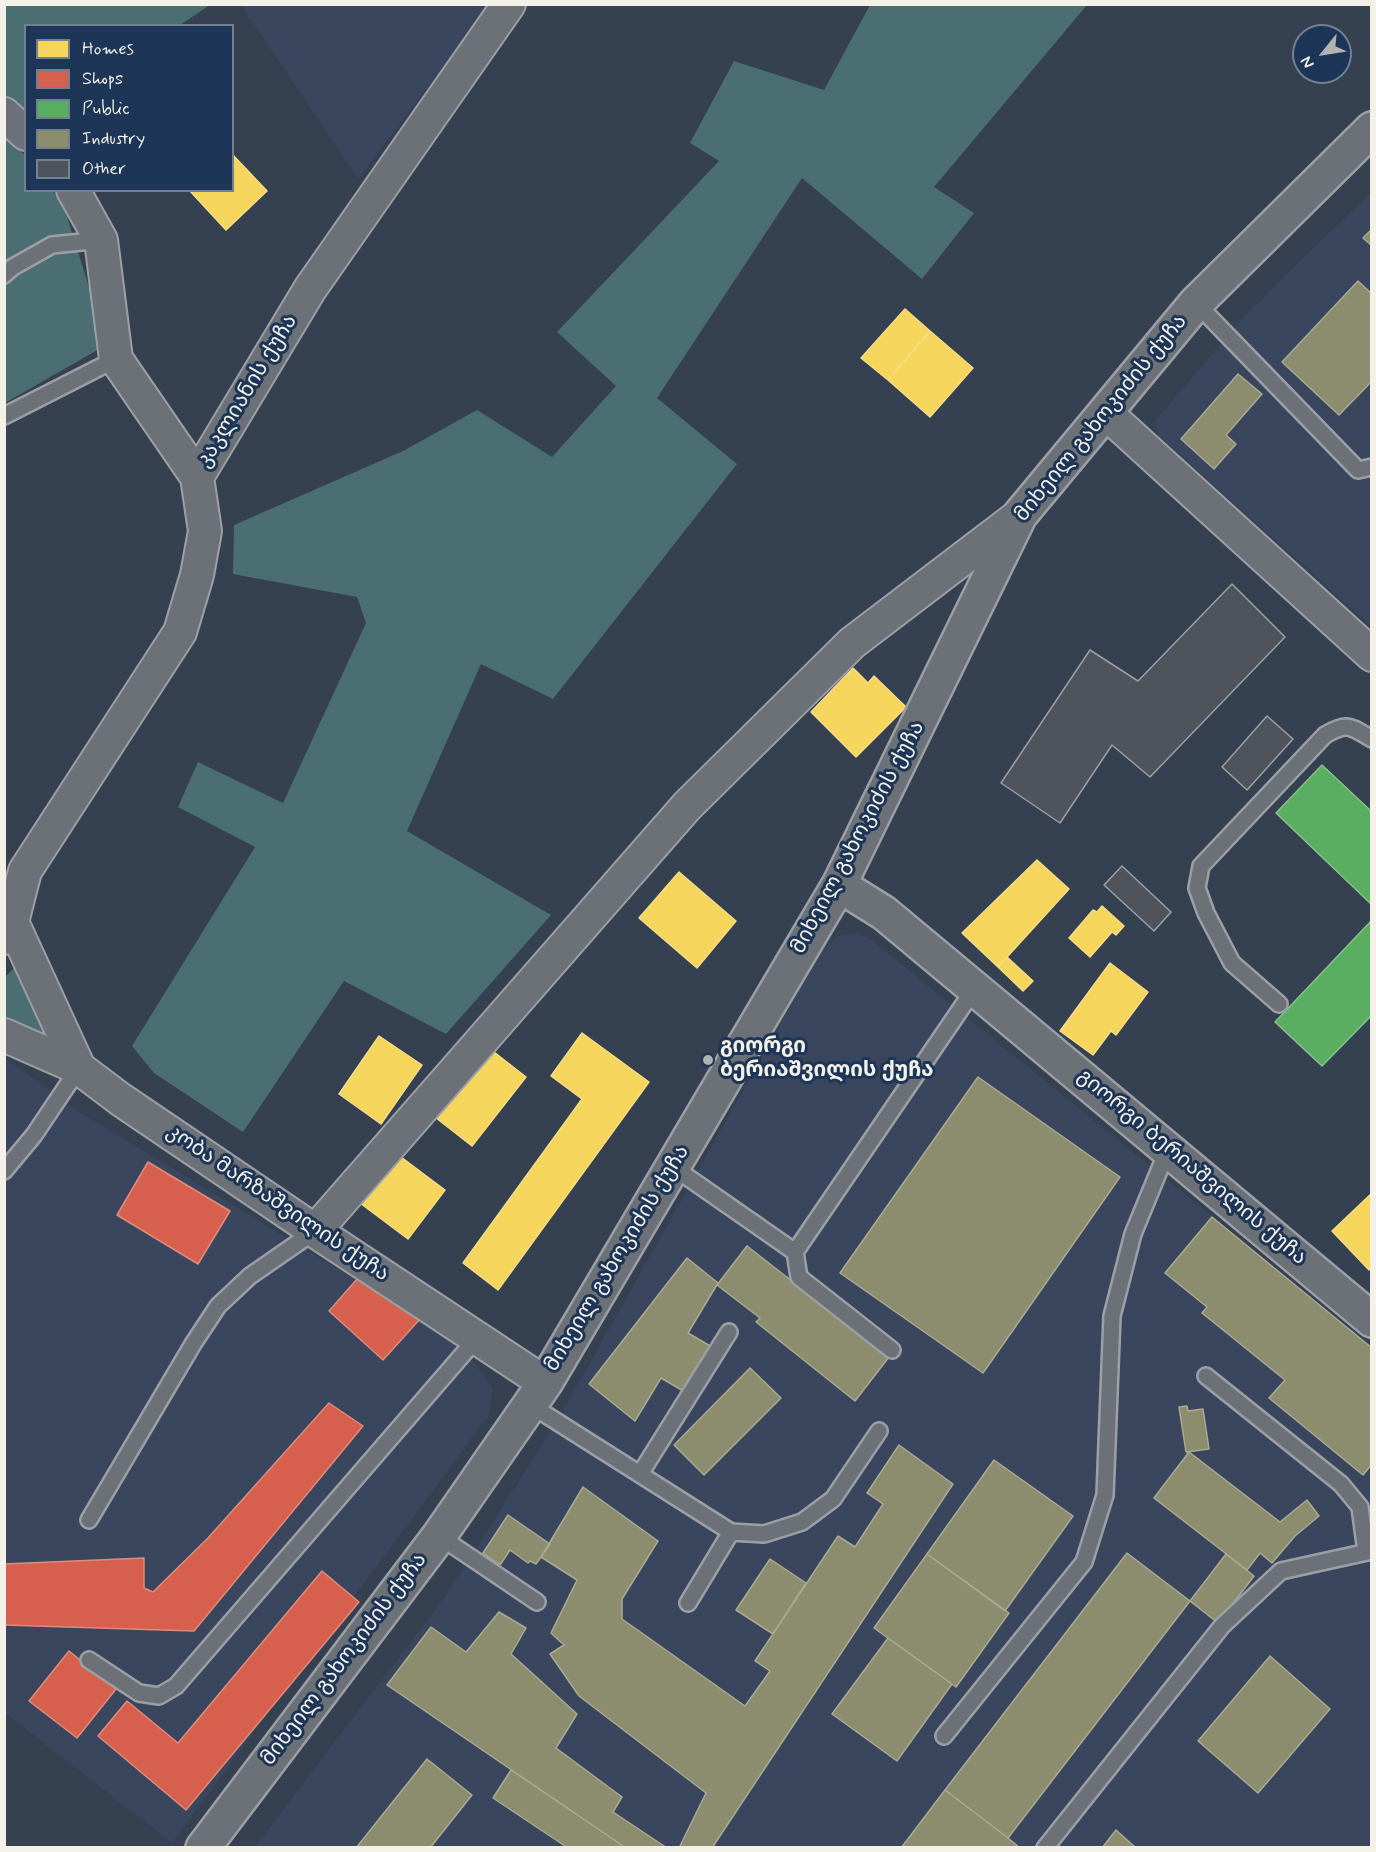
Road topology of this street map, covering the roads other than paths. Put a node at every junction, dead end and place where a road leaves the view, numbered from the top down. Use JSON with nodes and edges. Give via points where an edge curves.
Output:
{"nodes":[{"id":1,"x":509,"y":4,"type":"edge"},
{"id":2,"x":4,"y":114,"type":"edge"},
{"id":3,"x":1371,"y":129,"type":"edge"},
{"id":4,"x":24,"y":132,"type":"edge"},
{"id":5,"x":74,"y":192,"type":"edge"},
{"id":6,"x":100,"y":240,"type":"junction"},
{"id":7,"x":4,"y":275,"type":"edge"},
{"id":8,"x":1196,"y":303,"type":"junction"},
{"id":9,"x":116,"y":359,"type":"junction"},
{"id":10,"x":1106,"y":413,"type":"junction"},
{"id":11,"x":4,"y":416,"type":"edge"},
{"id":12,"x":1371,"y":467,"type":"edge"},
{"id":13,"x":197,"y":477,"type":"junction"},
{"id":14,"x":1020,"y":515,"type":"junction"},
{"id":15,"x":1371,"y":655,"type":"edge"},
{"id":16,"x":1371,"y":739,"type":"edge"},
{"id":17,"x":839,"y":885,"type":"junction"},
{"id":18,"x":8,"y":930,"type":"edge"},
{"id":19,"x":975,"y":988,"type":"junction"},
{"id":20,"x":1279,"y":1004,"type":"dead end"},
{"id":21,"x":4,"y":1035,"type":"edge"},
{"id":22,"x":79,"y":1068,"type":"junction"},
{"id":23,"x":1167,"y":1149,"type":"junction"},
{"id":24,"x":673,"y":1167,"type":"junction"},
{"id":25,"x":4,"y":1171,"type":"edge"},
{"id":26,"x":315,"y":1231,"type":"junction"},
{"id":27,"x":795,"y":1252,"type":"junction"},
{"id":28,"x":1371,"y":1320,"type":"edge"},
{"id":29,"x":729,"y":1332,"type":"dead end"},
{"id":30,"x":477,"y":1338,"type":"junction"},
{"id":31,"x":892,"y":1350,"type":"dead end"},
{"id":32,"x":1206,"y":1376,"type":"dead end"},
{"id":33,"x":537,"y":1393,"type":"junction"},
{"id":34,"x":879,"y":1431,"type":"dead end"},
{"id":35,"x":640,"y":1474,"type":"junction"},
{"id":36,"x":89,"y":1520,"type":"dead end"},
{"id":37,"x":731,"y":1532,"type":"junction"},
{"id":38,"x":439,"y":1536,"type":"junction"},
{"id":39,"x":1369,"y":1551,"type":"edge"},
{"id":40,"x":537,"y":1602,"type":"dead end"},
{"id":41,"x":688,"y":1603,"type":"dead end"},
{"id":42,"x":89,"y":1660,"type":"dead end"},
{"id":43,"x":944,"y":1736,"type":"dead end"},
{"id":44,"x":203,"y":1848,"type":"edge"},
{"id":45,"x":1045,"y":1848,"type":"edge"}],
"edges":[{"from":1,"to":13,"type":"street","name":"კაკლიანის ქუჩა","via":[[310,289]]},
{"from":2,"to":4,"type":"street"},
{"from":3,"to":8,"type":"main road","name":"მიხეილ გახოკიძის ქუჩა"},
{"from":5,"to":6,"type":"street"},
{"from":6,"to":7,"type":"lane","via":[[52,245]]},
{"from":6,"to":9,"type":"street"},
{"from":8,"to":10,"type":"main road","name":"მიხეილ გახოკიძის ქუჩა"},
{"from":8,"to":12,"type":"lane","via":[[1358,470]]},
{"from":9,"to":11,"type":"lane"},
{"from":9,"to":13,"type":"street"},
{"from":10,"to":14,"type":"main road","name":"მიხეილ გახოკიძის ქუჩა"},
{"from":10,"to":15,"type":"street"},
{"from":13,"to":18,"type":"street","name":"კაკლიანის ქუჩა","via":[[205,531],[180,632],[25,871]]},
{"from":14,"to":17,"type":"main road","name":"მიხეილ გახოკიძის ქუჩა"},
{"from":14,"to":26,"type":"street","via":[[852,643],[687,806]]},
{"from":16,"to":20,"type":"lane","via":[[1349,726],[1325,735],[1202,866],[1197,888],[1232,963]]},
{"from":17,"to":19,"type":"main road","name":"გიორგი ბერიაშვილის ქუჩა","via":[[884,913]]},
{"from":17,"to":24,"type":"main road","name":"მიხეილ გახოკიძის ქუჩა"},
{"from":18,"to":22,"type":"street"},
{"from":19,"to":23,"type":"main road","name":"გიორგი ბერიაშვილის ქუჩა"},
{"from":19,"to":27,"type":"lane"},
{"from":21,"to":22,"type":"street","name":"კობა მარზაშვილის ქუჩა"},
{"from":22,"to":25,"type":"lane","via":[[34,1135]]},
{"from":22,"to":26,"type":"street","name":"კობა მარზაშვილის ქუჩა"},
{"from":23,"to":28,"type":"main road","name":"გიორგი ბერიაშვილის ქუჩა"},
{"from":23,"to":43,"type":"lane","via":[[1133,1234],[1112,1316],[1105,1495],[1084,1562]]},
{"from":24,"to":27,"type":"lane"},
{"from":24,"to":33,"type":"main road","name":"მიხეილ გახოკიძის ქუჩა"},
{"from":26,"to":30,"type":"street","name":"კობა მარზაშვილის ქუჩა"},
{"from":26,"to":36,"type":"lane","via":[[250,1276],[218,1306]]},
{"from":27,"to":31,"type":"lane","via":[[799,1277]]},
{"from":29,"to":35,"type":"lane"},
{"from":30,"to":33,"type":"street","name":"კობა მარზაშვილის ქუჩა"},
{"from":30,"to":42,"type":"lane","via":[[176,1686],[159,1696],[139,1693]]},
{"from":32,"to":39,"type":"lane","via":[[1341,1484],[1360,1507]]},
{"from":33,"to":35,"type":"lane"},
{"from":33,"to":38,"type":"main road","name":"მიხეილ გახოკიძის ქუჩა"},
{"from":34,"to":37,"type":"lane","via":[[833,1499],[802,1522],[764,1534]]},
{"from":35,"to":37,"type":"lane"},
{"from":37,"to":41,"type":"lane"},
{"from":38,"to":40,"type":"lane"},
{"from":38,"to":44,"type":"main road","name":"მიხეილ გახოკიძის ქუჩა"},
{"from":39,"to":45,"type":"lane","via":[[1281,1571],[1272,1579],[1222,1626]]}]}
